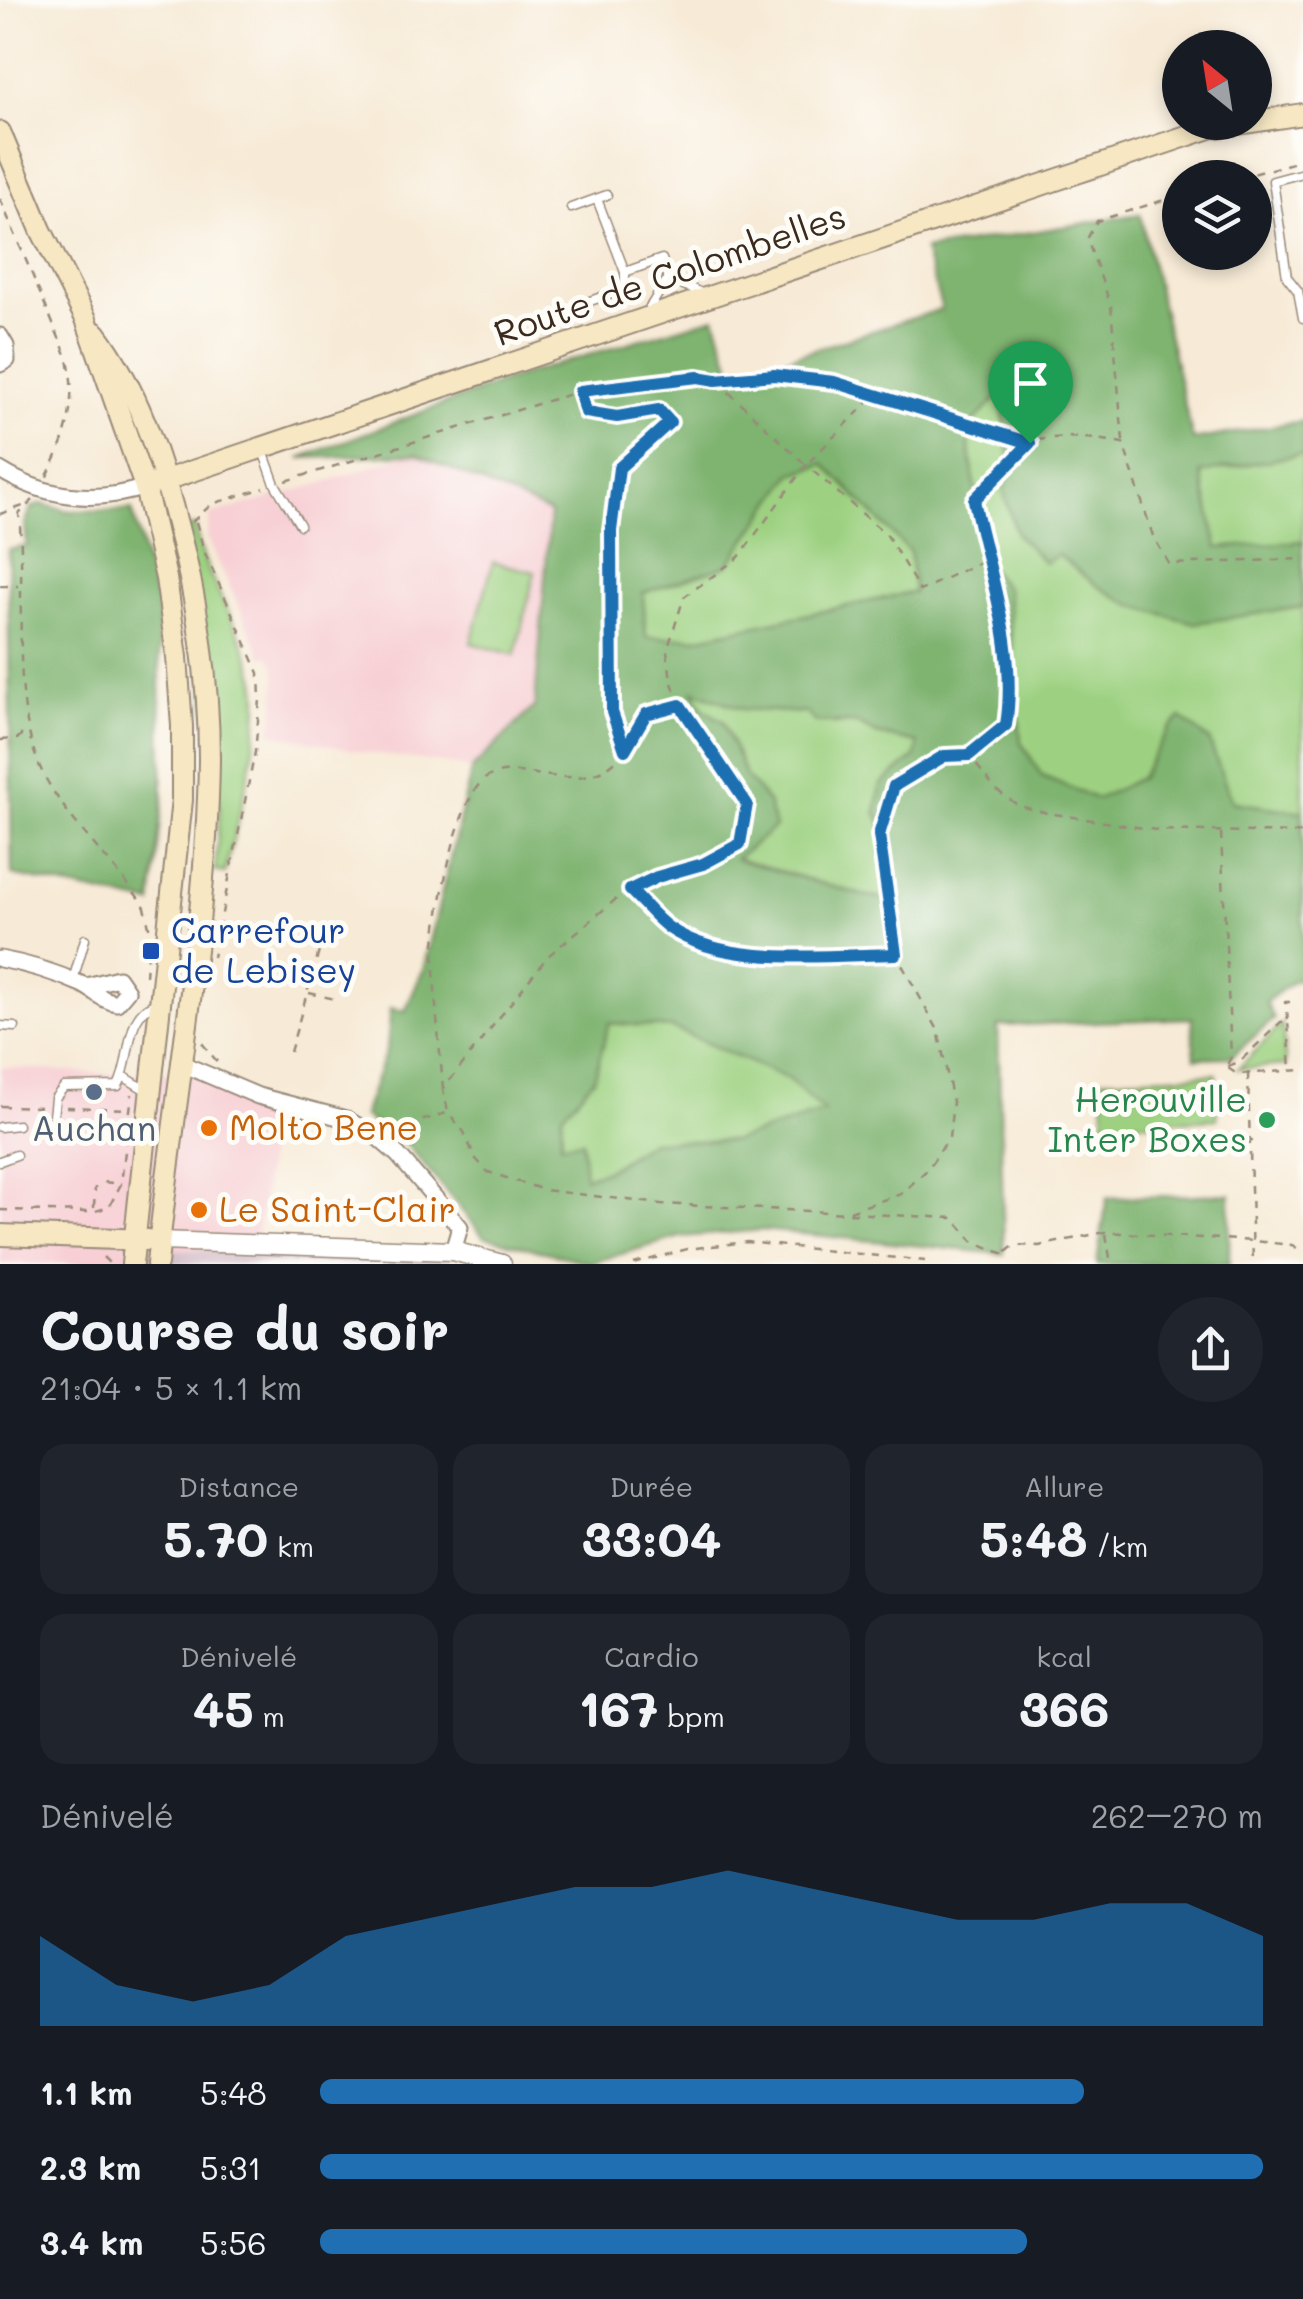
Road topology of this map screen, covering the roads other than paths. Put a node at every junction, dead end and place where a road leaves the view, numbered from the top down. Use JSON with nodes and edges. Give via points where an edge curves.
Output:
{"nodes":[{"id":1,"x":1303,"y":102,"type":"edge"},
{"id":2,"x":1272,"y":108,"type":"edge"},
{"id":3,"x":1303,"y":114,"type":"edge"},
{"id":4,"x":1272,"y":118,"type":"edge"},
{"id":5,"x":0,"y":132,"type":"edge"},
{"id":6,"x":1178,"y":140,"type":"edge"},
{"id":7,"x":1303,"y":174,"type":"edge"},
{"id":8,"x":607,"y":195,"type":"dead end"},
{"id":9,"x":597,"y":199,"type":"junction"},
{"id":10,"x":570,"y":208,"type":"dead end"},
{"id":11,"x":624,"y":272,"type":"junction"},
{"id":12,"x":668,"y":278,"type":"junction"},
{"id":13,"x":708,"y":296,"type":"junction"},
{"id":14,"x":590,"y":301,"type":"dead end"},
{"id":15,"x":642,"y":318,"type":"junction"},
{"id":16,"x":1303,"y":318,"type":"edge"},
{"id":17,"x":86,"y":319,"type":"junction"},
{"id":18,"x":0,"y":336,"type":"edge"},
{"id":19,"x":0,"y":364,"type":"edge"},
{"id":20,"x":262,"y":448,"type":"junction"},
{"id":21,"x":0,"y":470,"type":"edge"},
{"id":22,"x":166,"y":480,"type":"junction"},
{"id":23,"x":145,"y":487,"type":"junction"},
{"id":24,"x":300,"y":525,"type":"dead end"},
{"id":25,"x":85,"y":939,"type":"dead end"},
{"id":26,"x":0,"y":959,"type":"edge"},
{"id":27,"x":80,"y":983,"type":"joint"},
{"id":28,"x":162,"y":1002,"type":"junction"},
{"id":29,"x":0,"y":1026,"type":"edge"},
{"id":30,"x":15,"y":1028,"type":"dead end"},
{"id":31,"x":180,"y":1062,"type":"junction"},
{"id":32,"x":123,"y":1076,"type":"junction"},
{"id":33,"x":143,"y":1090,"type":"junction"},
{"id":34,"x":18,"y":1125,"type":"dead end"},
{"id":35,"x":52,"y":1126,"type":"dead end"},
{"id":36,"x":0,"y":1128,"type":"edge"},
{"id":37,"x":16,"y":1155,"type":"dead end"},
{"id":38,"x":0,"y":1161,"type":"edge"},
{"id":39,"x":0,"y":1235,"type":"edge"},
{"id":40,"x":134,"y":1240,"type":"junction"},
{"id":41,"x":160,"y":1241,"type":"junction"},
{"id":42,"x":454,"y":1251,"type":"junction"},
{"id":43,"x":132,"y":1264,"type":"edge"},
{"id":44,"x":158,"y":1264,"type":"edge"},
{"id":45,"x":502,"y":1264,"type":"edge"}],
"edges":[{"from":1,"to":2,"type":"main road"},
{"from":3,"to":4,"type":"main road","name":"Route de Colombelles"},
{"from":5,"to":17,"type":"main road"},
{"from":6,"to":13,"type":"main road","name":"Route de Colombelles"},
{"from":7,"to":16,"type":"lane","via":[[1273,181],[1288,277]]},
{"from":8,"to":9,"type":"lane"},
{"from":9,"to":10,"type":"lane"},
{"from":9,"to":11,"type":"lane"},
{"from":11,"to":12,"type":"lane","via":[[662,260]]},
{"from":11,"to":14,"type":"lane","via":[[625,289]]},
{"from":12,"to":13,"type":"lane"},
{"from":12,"to":15,"type":"lane"},
{"from":13,"to":15,"type":"main road","name":"Route de Colombelles"},
{"from":15,"to":20,"type":"main road","name":"Route de Colombelles"},
{"from":17,"to":22,"type":"main road","via":[[125,377]]},
{"from":17,"to":23,"type":"main road"},
{"from":18,"to":19,"type":"street","via":[[6,360]]},
{"from":20,"to":22,"type":"main road","name":"Route de Colombelles"},
{"from":20,"to":24,"type":"lane"},
{"from":21,"to":23,"type":"street","via":[[69,496]]},
{"from":22,"to":23,"type":"main road","name":"Route de Colombelles"},
{"from":22,"to":31,"type":"main road","via":[[199,630],[208,758],[201,908]]},
{"from":23,"to":28,"type":"main road","via":[[171,612],[182,726],[182,800]]},
{"from":25,"to":27,"type":"lane"},
{"from":26,"to":27,"type":"street","via":[[31,974]]},
{"from":28,"to":32,"type":"lane","via":[[151,1004],[134,1024]]},
{"from":28,"to":33,"type":"main road"},
{"from":29,"to":30,"type":"lane"},
{"from":31,"to":41,"type":"main road"},
{"from":31,"to":42,"type":"street","via":[[230,1086],[346,1119],[377,1137],[460,1227]]},
{"from":32,"to":33,"type":"lane"},
{"from":32,"to":35,"type":"lane","via":[[118,1086],[64,1087],[55,1098]]},
{"from":33,"to":40,"type":"main road"},
{"from":34,"to":36,"type":"lane"},
{"from":37,"to":38,"type":"lane"},
{"from":39,"to":40,"type":"main road"},
{"from":40,"to":41,"type":"main road"},
{"from":40,"to":43,"type":"main road"},
{"from":41,"to":42,"type":"street"},
{"from":41,"to":44,"type":"main road"},
{"from":42,"to":45,"type":"street"}]}
